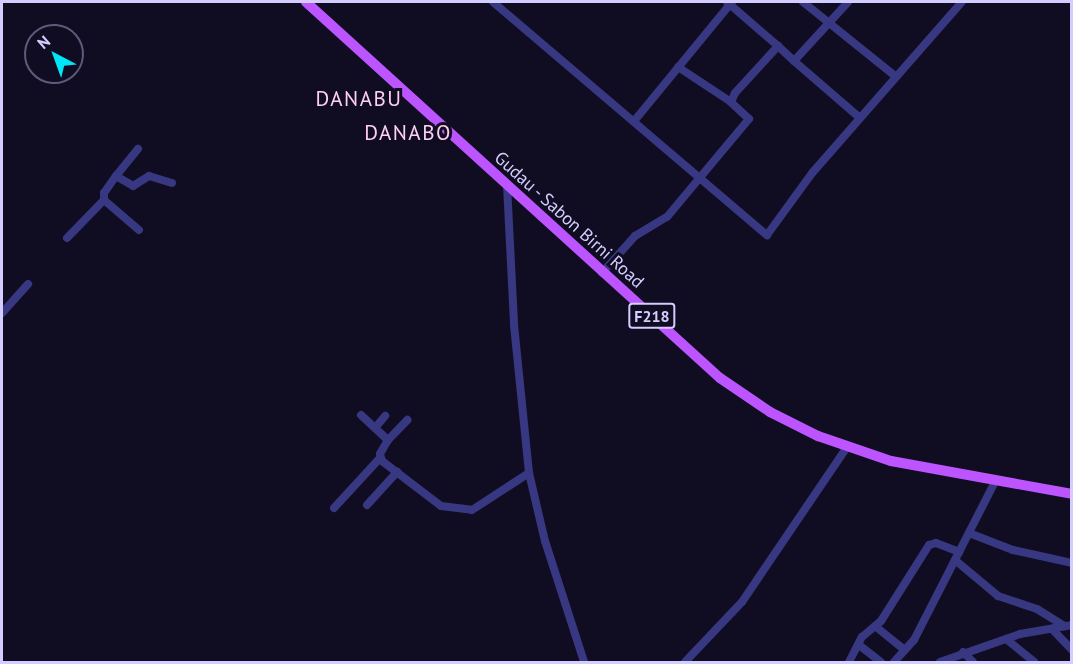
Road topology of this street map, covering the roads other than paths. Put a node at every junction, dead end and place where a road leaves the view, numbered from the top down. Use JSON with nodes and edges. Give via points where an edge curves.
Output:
{"nodes":[{"id":1,"x":306,"y":2,"type":"edge"},
{"id":2,"x":730,"y":2,"type":"edge"},
{"id":3,"x":803,"y":2,"type":"edge"},
{"id":4,"x":848,"y":2,"type":"edge"},
{"id":5,"x":962,"y":2,"type":"edge"},
{"id":6,"x":497,"y":3,"type":"edge"},
{"id":7,"x":828,"y":22,"type":"junction"},
{"id":8,"x":778,"y":46,"type":"junction"},
{"id":9,"x":794,"y":60,"type":"junction"},
{"id":10,"x":678,"y":67,"type":"junction"},
{"id":11,"x":895,"y":76,"type":"junction"},
{"id":12,"x":731,"y":102,"type":"junction"},
{"id":13,"x":860,"y":118,"type":"junction"},
{"id":14,"x":635,"y":120,"type":"junction"},
{"id":15,"x":138,"y":148,"type":"dead end"},
{"id":16,"x":116,"y":176,"type":"junction"},
{"id":17,"x":701,"y":177,"type":"junction"},
{"id":18,"x":172,"y":183,"type":"dead end"},
{"id":19,"x":507,"y":184,"type":"junction"},
{"id":20,"x":104,"y":200,"type":"junction"},
{"id":21,"x":139,"y":230,"type":"dead end"},
{"id":22,"x":67,"y":238,"type":"dead end"},
{"id":23,"x":602,"y":273,"type":"junction"},
{"id":24,"x":28,"y":284,"type":"dead end"},
{"id":25,"x":2,"y":313,"type":"edge"},
{"id":26,"x":361,"y":415,"type":"dead end"},
{"id":27,"x":385,"y":416,"type":"dead end"},
{"id":28,"x":406,"y":420,"type":"dead end"},
{"id":29,"x":375,"y":428,"type":"junction"},
{"id":30,"x":388,"y":440,"type":"junction"},
{"id":31,"x":847,"y":447,"type":"junction"},
{"id":32,"x":380,"y":458,"type":"junction"},
{"id":33,"x":397,"y":472,"type":"junction"},
{"id":34,"x":530,"y":473,"type":"junction"},
{"id":35,"x":996,"y":480,"type":"junction"},
{"id":36,"x":1071,"y":494,"type":"edge"},
{"id":37,"x":367,"y":505,"type":"dead end"},
{"id":38,"x":334,"y":508,"type":"dead end"},
{"id":39,"x":969,"y":533,"type":"junction"},
{"id":40,"x":959,"y":552,"type":"junction"},
{"id":41,"x":955,"y":560,"type":"junction"},
{"id":42,"x":1071,"y":563,"type":"edge"},
{"id":43,"x":1068,"y":625,"type":"edge"},
{"id":44,"x":875,"y":626,"type":"junction"},
{"id":45,"x":1052,"y":629,"type":"junction"},
{"id":46,"x":1006,"y":639,"type":"junction"},
{"id":47,"x":859,"y":645,"type":"junction"},
{"id":48,"x":905,"y":650,"type":"junction"},
{"id":49,"x":1071,"y":650,"type":"edge"},
{"id":50,"x":963,"y":652,"type":"junction"},
{"id":51,"x":686,"y":662,"type":"edge"},
{"id":52,"x":584,"y":663,"type":"edge"},
{"id":53,"x":849,"y":663,"type":"edge"},
{"id":54,"x":881,"y":663,"type":"edge"},
{"id":55,"x":894,"y":663,"type":"edge"},
{"id":56,"x":940,"y":663,"type":"edge"},
{"id":57,"x":973,"y":663,"type":"edge"},
{"id":58,"x":1034,"y":663,"type":"edge"}],
"edges":[{"from":1,"to":19,"type":"main road","name":"Gudau - Sabon Birni Road","number":"F218"},
{"from":2,"to":8,"type":"street"},
{"from":2,"to":10,"type":"street"},
{"from":3,"to":7,"type":"street"},
{"from":4,"to":7,"type":"street"},
{"from":5,"to":11,"type":"street"},
{"from":6,"to":14,"type":"street"},
{"from":7,"to":9,"type":"street"},
{"from":7,"to":11,"type":"street"},
{"from":8,"to":9,"type":"street"},
{"from":8,"to":12,"type":"street"},
{"from":9,"to":13,"type":"street"},
{"from":10,"to":12,"type":"street"},
{"from":10,"to":14,"type":"street"},
{"from":11,"to":13,"type":"street"},
{"from":12,"to":17,"type":"street","via":[[749,118]]},
{"from":13,"to":17,"type":"street","via":[[767,235]]},
{"from":14,"to":17,"type":"street"},
{"from":15,"to":16,"type":"street"},
{"from":16,"to":18,"type":"street","via":[[133,186],[149,176]]},
{"from":16,"to":20,"type":"street"},
{"from":17,"to":23,"type":"street","via":[[667,217],[635,236]]},
{"from":19,"to":23,"type":"main road","name":"Gudau - Sabon Birni Road","number":"F218"},
{"from":19,"to":34,"type":"street","via":[[514,325]]},
{"from":20,"to":21,"type":"street"},
{"from":20,"to":22,"type":"street"},
{"from":23,"to":31,"type":"main road","name":"Gudau - Sabon Birni Road","number":"F218","via":[[739,392],[770,412]]},
{"from":24,"to":25,"type":"street"},
{"from":26,"to":29,"type":"street"},
{"from":27,"to":29,"type":"street"},
{"from":28,"to":30,"type":"street"},
{"from":29,"to":30,"type":"street"},
{"from":30,"to":32,"type":"street"},
{"from":31,"to":35,"type":"main road","name":"Gudau - Sabon Birni Road","number":"F218","via":[[915,468]]},
{"from":31,"to":51,"type":"street","via":[[742,602]]},
{"from":32,"to":33,"type":"street"},
{"from":32,"to":38,"type":"street"},
{"from":33,"to":34,"type":"street","via":[[439,505],[469,510]]},
{"from":33,"to":37,"type":"street"},
{"from":34,"to":52,"type":"street","via":[[545,542]]},
{"from":35,"to":36,"type":"main road","name":"Gudau - Sabon Birni Road","number":"F218"},
{"from":35,"to":39,"type":"street"},
{"from":39,"to":40,"type":"street"},
{"from":39,"to":42,"type":"street","via":[[1013,550]]},
{"from":40,"to":41,"type":"street"},
{"from":40,"to":44,"type":"street","via":[[936,543],[929,545]]},
{"from":41,"to":43,"type":"street","via":[[998,596]]},
{"from":41,"to":48,"type":"street"},
{"from":43,"to":45,"type":"street"},
{"from":44,"to":47,"type":"street"},
{"from":44,"to":48,"type":"street"},
{"from":45,"to":46,"type":"street"},
{"from":45,"to":49,"type":"street"},
{"from":46,"to":50,"type":"street"},
{"from":46,"to":58,"type":"street"},
{"from":47,"to":53,"type":"street"},
{"from":47,"to":54,"type":"street"},
{"from":48,"to":55,"type":"street"},
{"from":50,"to":56,"type":"street"},
{"from":50,"to":57,"type":"street"}]}
